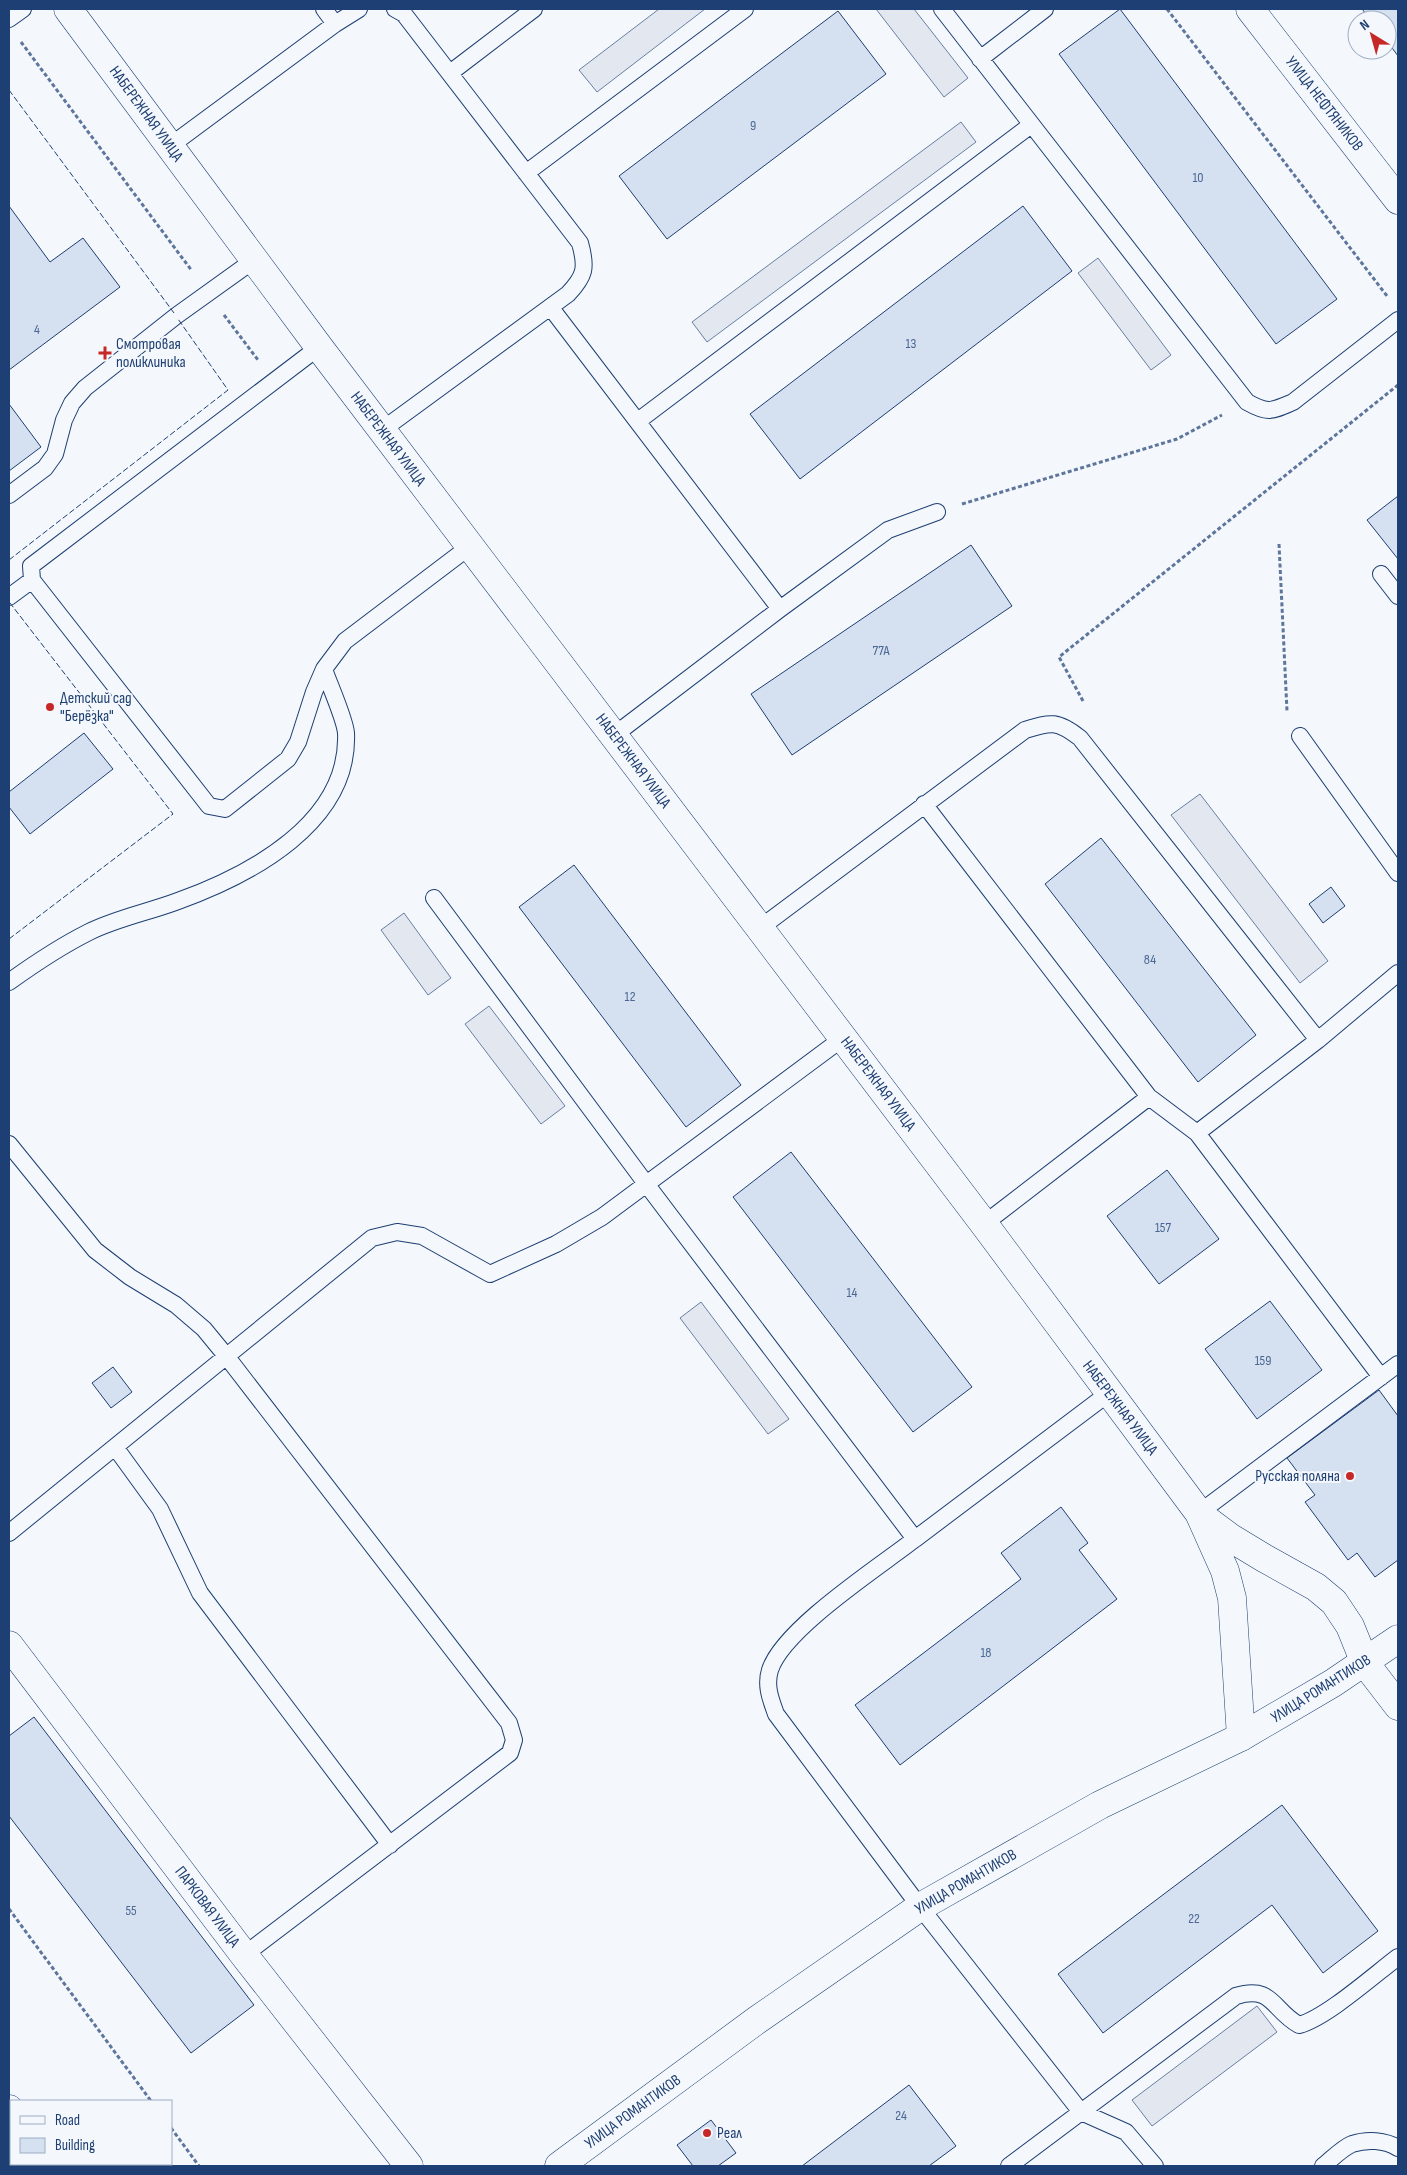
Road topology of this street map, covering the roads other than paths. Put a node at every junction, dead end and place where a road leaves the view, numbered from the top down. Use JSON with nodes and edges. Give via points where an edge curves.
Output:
{"nodes":[{"id":1,"x":23,"y":9,"type":"edge"},
{"id":2,"x":68,"y":9,"type":"edge"},
{"id":3,"x":324,"y":9,"type":"edge"},
{"id":4,"x":359,"y":9,"type":"edge"},
{"id":5,"x":395,"y":9,"type":"edge"},
{"id":6,"x":534,"y":9,"type":"edge"},
{"id":7,"x":745,"y":9,"type":"edge"},
{"id":8,"x":942,"y":9,"type":"edge"},
{"id":9,"x":1045,"y":9,"type":"edge"},
{"id":10,"x":1250,"y":9,"type":"edge"},
{"id":11,"x":9,"y":19,"type":"edge"},
{"id":12,"x":335,"y":24,"type":"junction"},
{"id":13,"x":980,"y":59,"type":"junction"},
{"id":14,"x":450,"y":73,"type":"junction"},
{"id":15,"x":1031,"y":125,"type":"junction"},
{"id":16,"x":170,"y":146,"type":"junction"},
{"id":17,"x":526,"y":173,"type":"junction"},
{"id":18,"x":1398,"y":200,"type":"edge"},
{"id":19,"x":254,"y":260,"type":"junction"},
{"id":20,"x":551,"y":308,"type":"junction"},
{"id":21,"x":1398,"y":320,"type":"edge"},
{"id":22,"x":319,"y":347,"type":"junction"},
{"id":23,"x":638,"y":421,"type":"junction"},
{"id":24,"x":382,"y":430,"type":"junction"},
{"id":25,"x":9,"y":495,"type":"edge"},
{"id":26,"x":937,"y":512,"type":"road end"},
{"id":27,"x":469,"y":547,"type":"junction"},
{"id":28,"x":1381,"y":574,"type":"dead end"},
{"id":29,"x":32,"y":580,"type":"junction"},
{"id":30,"x":1398,"y":596,"type":"edge"},
{"id":31,"x":9,"y":598,"type":"edge"},
{"id":32,"x":780,"y":609,"type":"junction"},
{"id":33,"x":324,"y":669,"type":"junction"},
{"id":34,"x":613,"y":736,"type":"junction"},
{"id":35,"x":1300,"y":736,"type":"road end"},
{"id":36,"x":924,"y":804,"type":"junction"},
{"id":37,"x":1398,"y":873,"type":"edge"},
{"id":38,"x":434,"y":898,"type":"dead end"},
{"id":39,"x":760,"y":928,"type":"junction"},
{"id":40,"x":1398,"y":973,"type":"edge"},
{"id":41,"x":9,"y":982,"type":"edge"},
{"id":42,"x":843,"y":1038,"type":"junction"},
{"id":43,"x":1318,"y":1040,"type":"junction"},
{"id":44,"x":1149,"y":1097,"type":"junction"},
{"id":45,"x":1198,"y":1133,"type":"junction"},
{"id":46,"x":9,"y":1144,"type":"edge"},
{"id":47,"x":647,"y":1186,"type":"junction"},
{"id":48,"x":984,"y":1224,"type":"junction"},
{"id":49,"x":227,"y":1357,"type":"junction"},
{"id":50,"x":1398,"y":1364,"type":"edge"},
{"id":51,"x":1381,"y":1377,"type":"junction"},
{"id":52,"x":1109,"y":1393,"type":"junction"},
{"id":53,"x":115,"y":1448,"type":"junction"},
{"id":54,"x":1199,"y":1513,"type":"junction"},
{"id":55,"x":9,"y":1533,"type":"edge"},
{"id":56,"x":915,"y":1540,"type":"junction"},
{"id":57,"x":1398,"y":1639,"type":"edge"},
{"id":58,"x":9,"y":1645,"type":"edge"},
{"id":59,"x":1365,"y":1663,"type":"junction"},
{"id":60,"x":1398,"y":1706,"type":"edge"},
{"id":61,"x":1241,"y":1737,"type":"junction"},
{"id":62,"x":390,"y":1845,"type":"junction"},
{"id":63,"x":920,"y":1907,"type":"junction"},
{"id":64,"x":244,"y":1955,"type":"junction"},
{"id":65,"x":1398,"y":1956,"type":"edge"},
{"id":66,"x":1081,"y":2112,"type":"junction"},
{"id":67,"x":1398,"y":2148,"type":"edge"},
{"id":68,"x":409,"y":2166,"type":"edge"},
{"id":69,"x":559,"y":2166,"type":"edge"},
{"id":70,"x":1009,"y":2166,"type":"edge"},
{"id":71,"x":1155,"y":2166,"type":"edge"},
{"id":72,"x":1323,"y":2166,"type":"edge"}],
"edges":[{"from":1,"to":11,"type":"lane"},
{"from":2,"to":16,"type":"street","name":"НАБЕРЕЖНАЯ УЛИЦА"},
{"from":3,"to":12,"type":"lane"},
{"from":4,"to":12,"type":"lane"},
{"from":5,"to":14,"type":"lane","via":[[404,14]]},
{"from":6,"to":14,"type":"lane"},
{"from":7,"to":17,"type":"lane"},
{"from":8,"to":13,"type":"lane"},
{"from":9,"to":13,"type":"lane"},
{"from":10,"to":18,"type":"street","name":"УЛИЦА НЕФТЯНИКОВ"},
{"from":12,"to":16,"type":"lane"},
{"from":13,"to":15,"type":"lane"},
{"from":14,"to":17,"type":"lane"},
{"from":15,"to":21,"type":"lane","via":[[1247,402],[1263,411],[1293,402]]},
{"from":15,"to":23,"type":"lane"},
{"from":16,"to":19,"type":"street","name":"НАБЕРЕЖНАЯ УЛИЦА"},
{"from":17,"to":20,"type":"lane","via":[[580,243],[584,259],[581,280]]},
{"from":19,"to":22,"type":"street","name":"НАБЕРЕЖНАЯ УЛИЦА"},
{"from":19,"to":25,"type":"lane","via":[[85,388],[72,402],[55,454],[45,468]]},
{"from":20,"to":23,"type":"lane"},
{"from":20,"to":24,"type":"lane"},
{"from":22,"to":24,"type":"street","name":"НАБЕРЕЖНАЯ УЛИЦА"},
{"from":22,"to":29,"type":"lane","via":[[31,566]]},
{"from":23,"to":32,"type":"lane"},
{"from":24,"to":27,"type":"street","name":"НАБЕРЕЖНАЯ УЛИЦА"},
{"from":26,"to":32,"type":"lane","via":[[888,530]]},
{"from":27,"to":33,"type":"lane","via":[[345,641]]},
{"from":27,"to":34,"type":"street","name":"НАБЕРЕЖНАЯ УЛИЦА"},
{"from":28,"to":30,"type":"lane"},
{"from":29,"to":31,"type":"lane"},
{"from":29,"to":33,"type":"lane","via":[[209,806],[225,810],[288,759],[298,742]]},
{"from":32,"to":34,"type":"lane"},
{"from":33,"to":41,"type":"lane","via":[[346,731],[345,762],[328,800],[308,824],[258,865],[208,889],[90,932]]},
{"from":34,"to":39,"type":"street","name":"НАБЕРЕЖНАЯ УЛИЦА"},
{"from":35,"to":37,"type":"lane"},
{"from":36,"to":39,"type":"lane"},
{"from":36,"to":43,"type":"lane","via":[[1025,730],[1048,723],[1065,726],[1080,738]]},
{"from":36,"to":44,"type":"lane"},
{"from":38,"to":47,"type":"lane"},
{"from":39,"to":42,"type":"street","name":"НАБЕРЕЖНАЯ УЛИЦА"},
{"from":40,"to":43,"type":"lane"},
{"from":42,"to":47,"type":"lane"},
{"from":42,"to":48,"type":"street","name":"НАБЕРЕЖНАЯ УЛИЦА"},
{"from":43,"to":45,"type":"lane"},
{"from":44,"to":45,"type":"lane"},
{"from":44,"to":48,"type":"lane"},
{"from":45,"to":51,"type":"lane"},
{"from":46,"to":49,"type":"lane","via":[[95,1250],[130,1277],[176,1304],[204,1329]]},
{"from":47,"to":49,"type":"lane","via":[[556,1244],[490,1274],[422,1236],[397,1232],[372,1238]]},
{"from":47,"to":56,"type":"lane"},
{"from":48,"to":52,"type":"street","name":"НАБЕРЕЖНАЯ УЛИЦА"},
{"from":49,"to":53,"type":"lane"},
{"from":49,"to":62,"type":"lane","via":[[509,1723],[514,1740],[510,1753]]},
{"from":50,"to":51,"type":"lane"},
{"from":51,"to":54,"type":"lane"},
{"from":52,"to":54,"type":"street","name":"НАБЕРЕЖНАЯ УЛИЦА"},
{"from":52,"to":56,"type":"lane"},
{"from":53,"to":55,"type":"lane"},
{"from":53,"to":62,"type":"lane","via":[[160,1509],[200,1593]]},
{"from":54,"to":59,"type":"street","name":"НАБЕРЕЖНАЯ УЛИЦА","via":[[1231,1538],[1334,1602],[1350,1626]]},
{"from":54,"to":61,"type":"street","name":"НАБЕРЕЖНАЯ УЛИЦА","via":[[1226,1570],[1232,1598]]},
{"from":56,"to":63,"type":"lane","via":[[810,1620],[779,1650],[770,1671],[768,1692],[776,1714]]},
{"from":57,"to":59,"type":"street","name":"УЛИЦА РОМАНТИКОВ"},
{"from":58,"to":64,"type":"street","name":"ПАРКОВАЯ УЛИЦА"},
{"from":59,"to":60,"type":"street","name":"НАБЕРЕЖНАЯ УЛИЦА"},
{"from":59,"to":61,"type":"street","name":"УЛИЦА РОМАНТИКОВ"},
{"from":61,"to":63,"type":"street","name":"УЛИЦА РОМАНТИКОВ","via":[[1100,1805]]},
{"from":62,"to":64,"type":"lane"},
{"from":63,"to":66,"type":"lane"},
{"from":63,"to":69,"type":"street","name":"УЛИЦА РОМАНТИКОВ","via":[[757,2020]]},
{"from":64,"to":68,"type":"street","name":"ПАРКОВАЯ УЛИЦА"},
{"from":65,"to":66,"type":"lane","via":[[1309,2022],[1299,2024],[1288,2018],[1262,1994],[1248,1992],[1236,1996]]},
{"from":66,"to":70,"type":"lane"},
{"from":66,"to":71,"type":"lane","via":[[1126,2132]]},
{"from":67,"to":72,"type":"lane","via":[[1390,2143],[1372,2141],[1351,2144]]}]}
